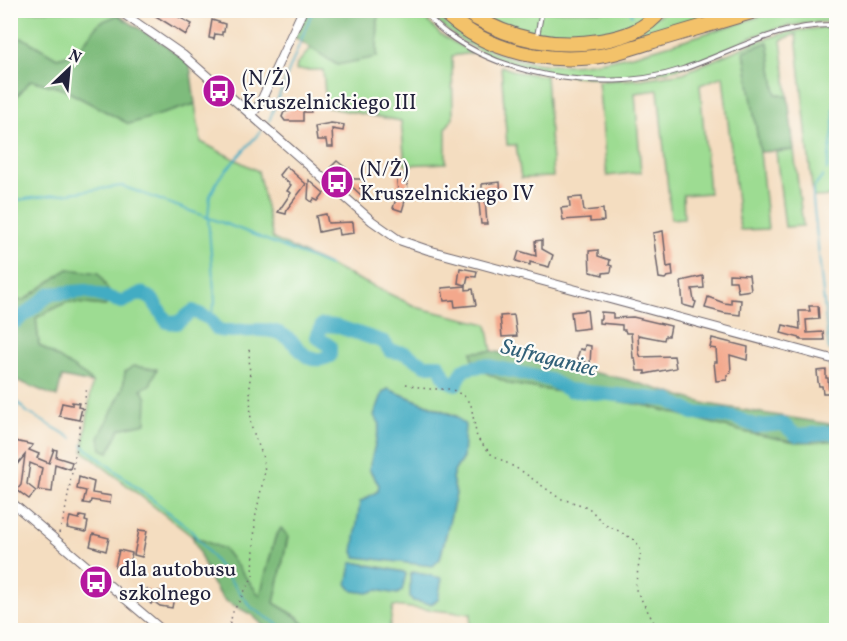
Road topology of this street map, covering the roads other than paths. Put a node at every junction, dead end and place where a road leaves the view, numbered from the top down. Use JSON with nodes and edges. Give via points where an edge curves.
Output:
{"nodes":[{"id":1,"x":118,"y":10,"type":"edge"},
{"id":2,"x":303,"y":10,"type":"edge"},
{"id":3,"x":423,"y":10,"type":"edge"},
{"id":4,"x":442,"y":10,"type":"edge"},
{"id":5,"x":463,"y":10,"type":"edge"},
{"id":6,"x":542,"y":10,"type":"edge"},
{"id":7,"x":661,"y":10,"type":"edge"},
{"id":8,"x":758,"y":10,"type":"edge"},
{"id":9,"x":834,"y":25,"type":"edge"},
{"id":10,"x":536,"y":42,"type":"junction"},
{"id":11,"x":252,"y":115,"type":"junction"},
{"id":12,"x":837,"y":360,"type":"edge"},
{"id":13,"x":10,"y":501,"type":"edge"},
{"id":14,"x":162,"y":630,"type":"edge"}],
"edges":[{"from":1,"to":11,"type":"street","via":[[183,55]]},
{"from":2,"to":11,"type":"street"},
{"from":3,"to":9,"type":"lane","via":[[444,33],[494,60],[566,78],[607,80],[680,70],[789,29]]},
{"from":4,"to":8,"type":"highway","via":[[479,38],[520,54],[553,58],[582,58],[634,47]]},
{"from":5,"to":10,"type":"highway","via":[[498,31]]},
{"from":6,"to":10,"type":"lane"},
{"from":7,"to":10,"type":"highway","via":[[641,29],[610,39],[561,45]]},
{"from":11,"to":12,"type":"street","via":[[372,221],[408,243]]},
{"from":13,"to":14,"type":"street"}]}
